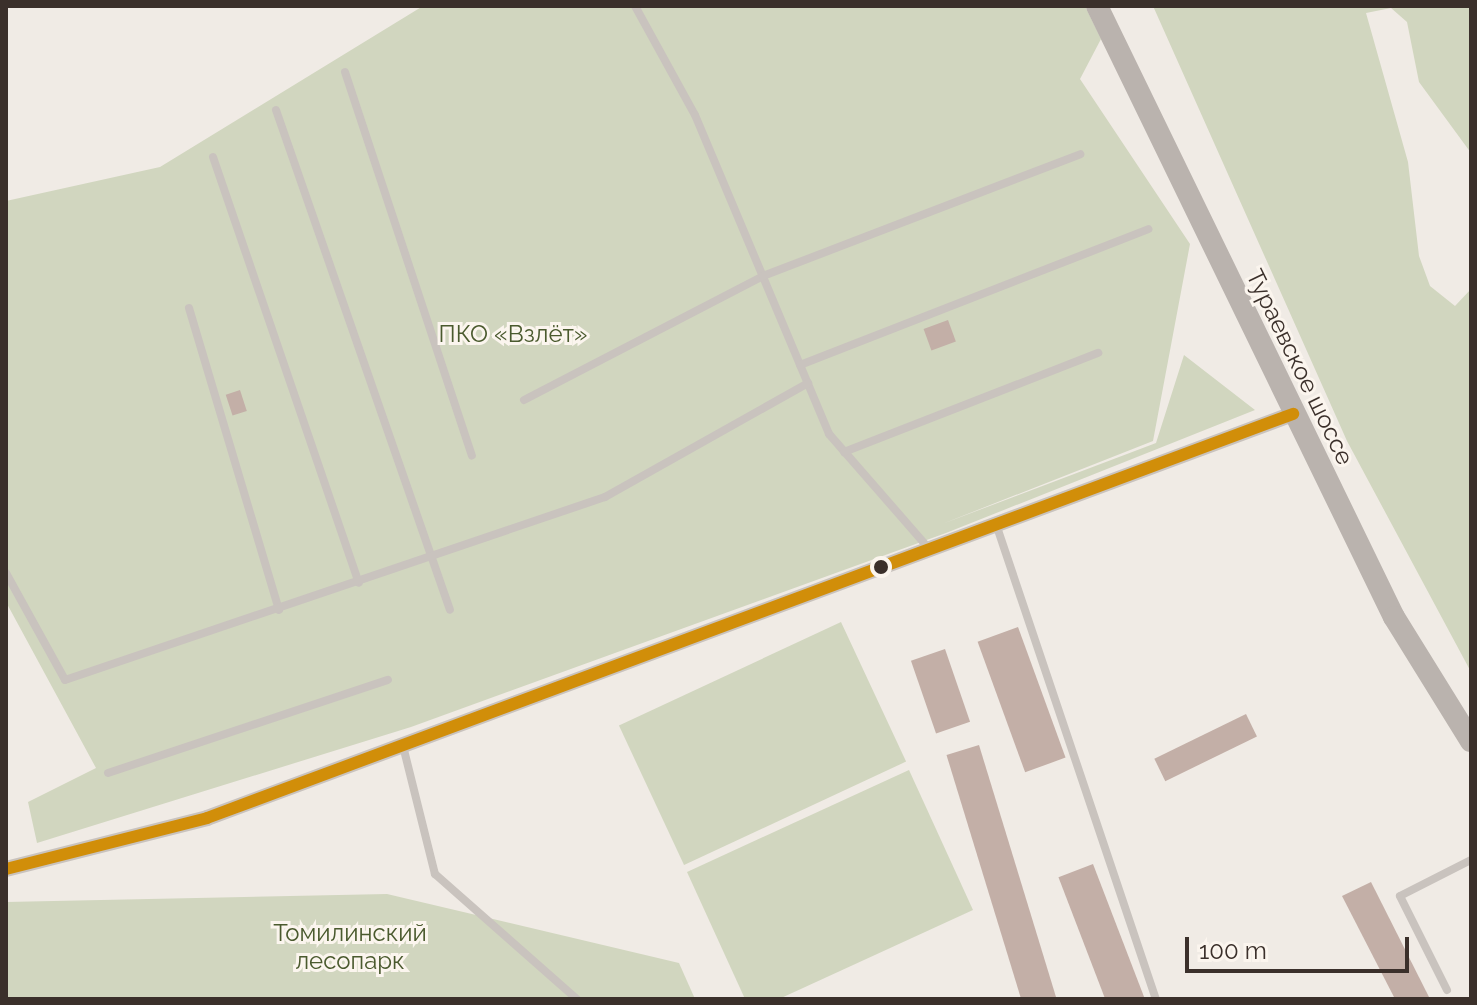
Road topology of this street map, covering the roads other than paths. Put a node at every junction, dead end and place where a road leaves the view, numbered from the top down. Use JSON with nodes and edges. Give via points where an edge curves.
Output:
{"nodes":[{"id":1,"x":635,"y":6,"type":"edge"},
{"id":2,"x":1097,"y":6,"type":"edge"},
{"id":3,"x":345,"y":72,"type":"dead end"},
{"id":4,"x":276,"y":110,"type":"dead end"},
{"id":5,"x":1080,"y":154,"type":"dead end"},
{"id":6,"x":213,"y":157,"type":"dead end"},
{"id":7,"x":1148,"y":229,"type":"dead end"},
{"id":8,"x":763,"y":276,"type":"junction"},
{"id":9,"x":189,"y":308,"type":"dead end"},
{"id":10,"x":1098,"y":353,"type":"dead end"},
{"id":11,"x":800,"y":365,"type":"junction"},
{"id":12,"x":808,"y":383,"type":"junction"},
{"id":13,"x":524,"y":400,"type":"dead end"},
{"id":14,"x":1293,"y":414,"type":"junction"},
{"id":15,"x":844,"y":452,"type":"junction"},
{"id":16,"x":472,"y":456,"type":"dead end"},
{"id":17,"x":997,"y":527,"type":"junction"},
{"id":18,"x":931,"y":551,"type":"junction"},
{"id":19,"x":430,"y":558,"type":"junction"},
{"id":20,"x":6,"y":573,"type":"edge"},
{"id":21,"x":359,"y":583,"type":"junction"},
{"id":22,"x":279,"y":610,"type":"junction"},
{"id":23,"x":450,"y":610,"type":"dead end"},
{"id":24,"x":388,"y":680,"type":"dead end"},
{"id":25,"x":1471,"y":741,"type":"edge"},
{"id":26,"x":403,"y":746,"type":"junction"},
{"id":27,"x":108,"y":773,"type":"dead end"},
{"id":28,"x":1471,"y":860,"type":"edge"},
{"id":29,"x":6,"y":869,"type":"edge"},
{"id":30,"x":1447,"y":990,"type":"dead end"},
{"id":31,"x":577,"y":999,"type":"edge"},
{"id":32,"x":1156,"y":999,"type":"edge"}],
"edges":[{"from":1,"to":8,"type":"lane","via":[[695,115]]},
{"from":2,"to":14,"type":"main road","name":"Тураевское шоссе"},
{"from":3,"to":16,"type":"lane"},
{"from":4,"to":19,"type":"lane"},
{"from":5,"to":8,"type":"lane"},
{"from":6,"to":21,"type":"lane"},
{"from":7,"to":11,"type":"lane"},
{"from":8,"to":11,"type":"lane"},
{"from":8,"to":13,"type":"lane"},
{"from":9,"to":22,"type":"lane"},
{"from":10,"to":15,"type":"lane"},
{"from":11,"to":12,"type":"lane"},
{"from":12,"to":15,"type":"lane"},
{"from":12,"to":19,"type":"lane","via":[[605,497]]},
{"from":14,"to":17,"type":"street"},
{"from":14,"to":25,"type":"main road","name":"Тураевское шоссе","via":[[1394,617]]},
{"from":15,"to":18,"type":"lane"},
{"from":17,"to":18,"type":"street"},
{"from":17,"to":32,"type":"lane"},
{"from":18,"to":26,"type":"street"},
{"from":19,"to":21,"type":"lane"},
{"from":19,"to":23,"type":"lane"},
{"from":20,"to":22,"type":"lane","via":[[65,680]]},
{"from":21,"to":22,"type":"lane"},
{"from":24,"to":27,"type":"lane"},
{"from":26,"to":29,"type":"street","via":[[207,818]]},
{"from":26,"to":31,"type":"lane","via":[[435,874]]},
{"from":28,"to":30,"type":"lane","via":[[1400,896]]}]}
